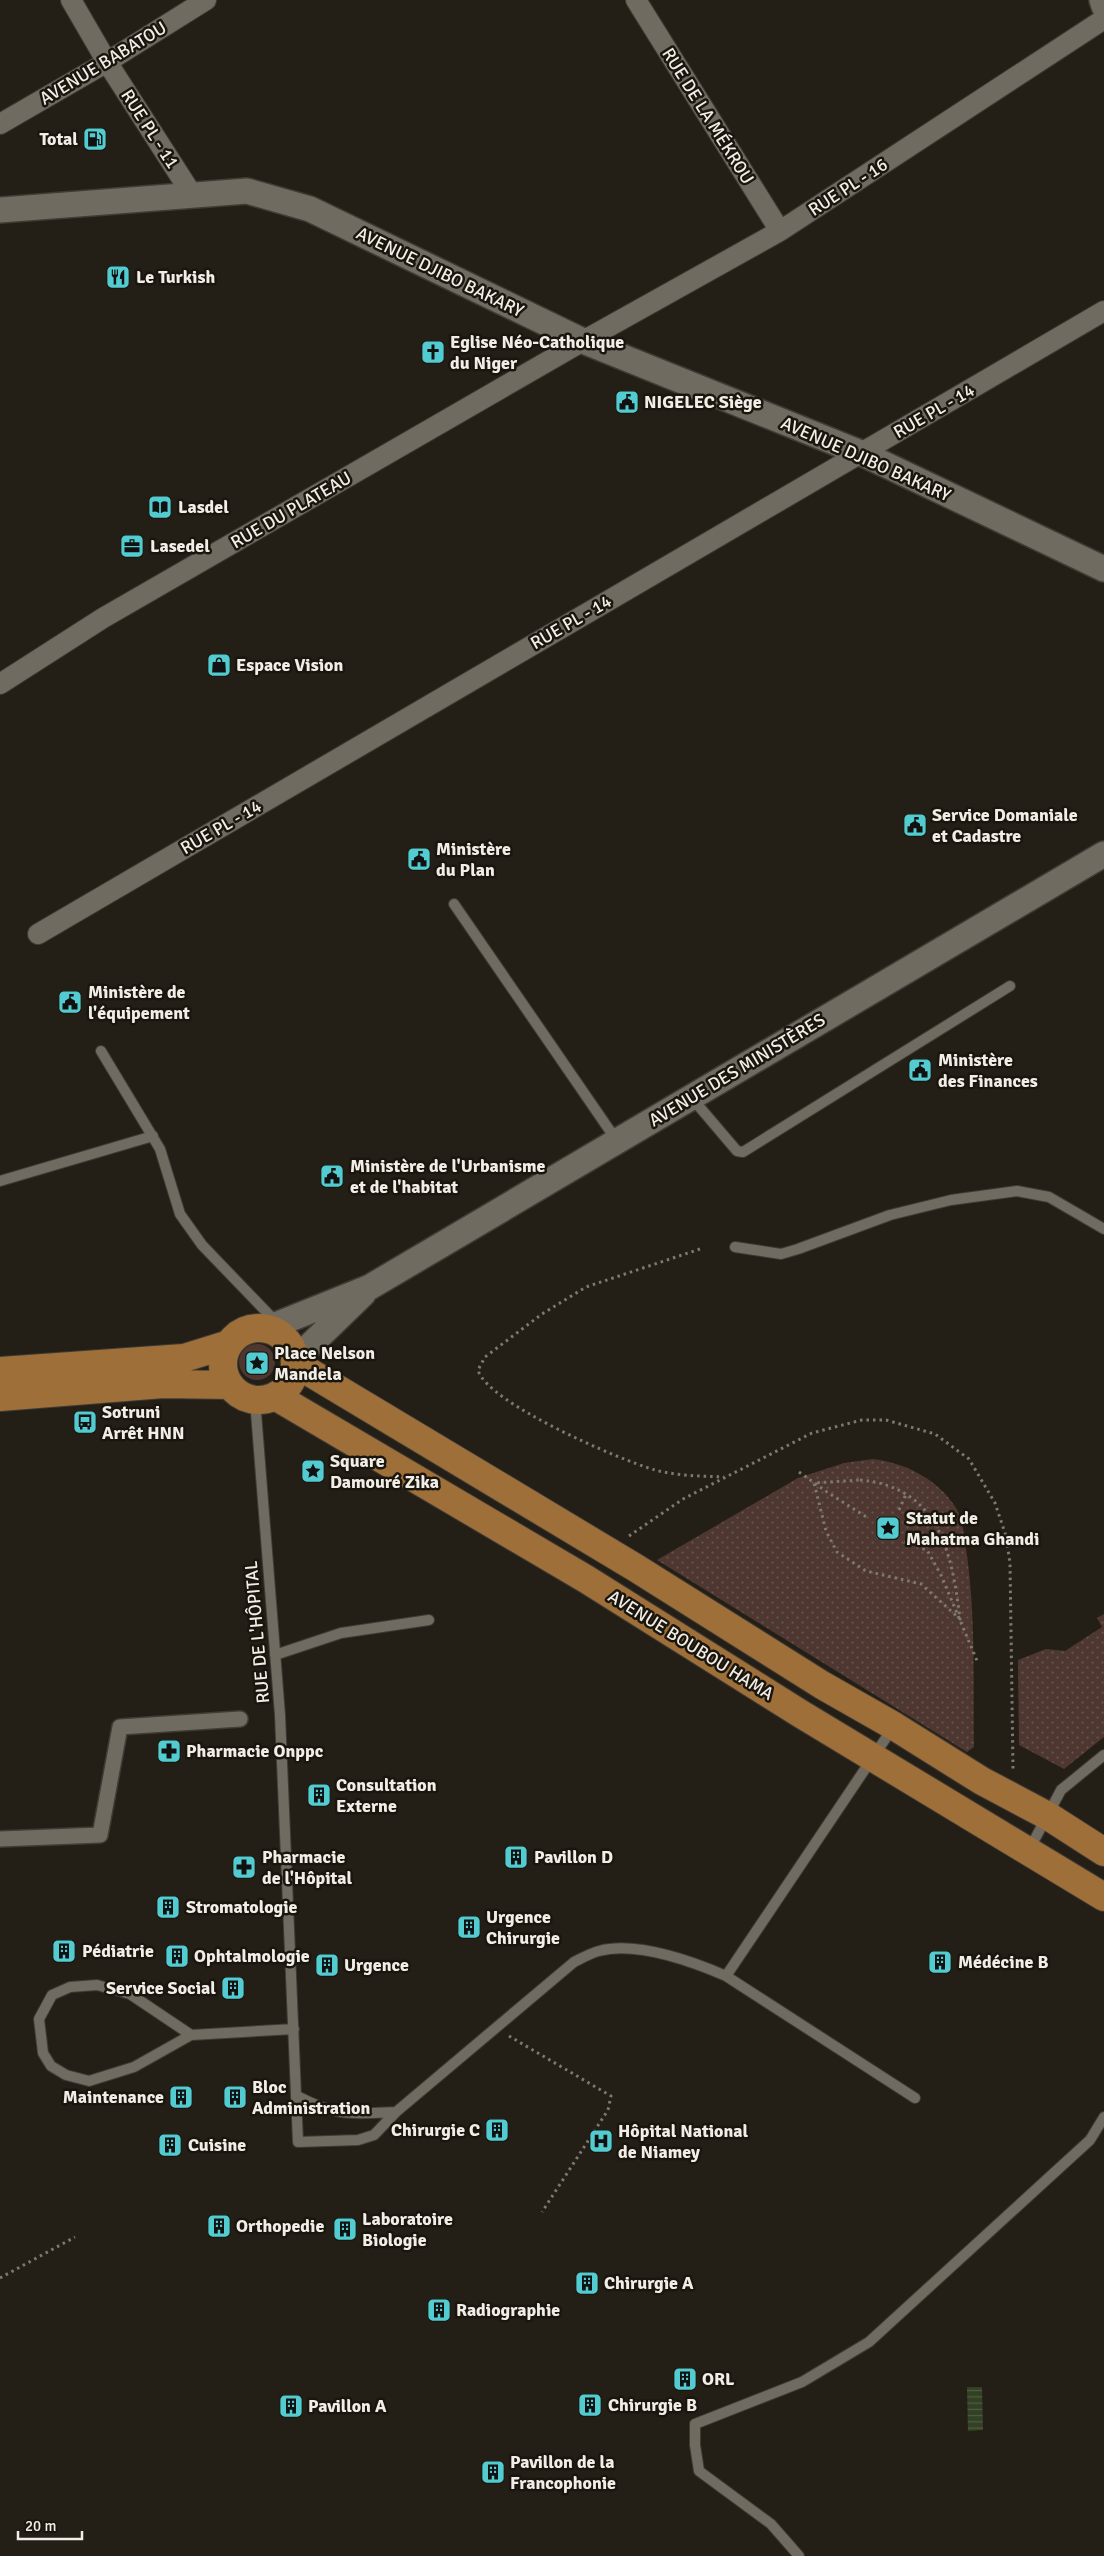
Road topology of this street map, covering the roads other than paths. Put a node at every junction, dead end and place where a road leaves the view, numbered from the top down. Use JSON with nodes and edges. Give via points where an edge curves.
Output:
{"nodes":[{"id":1,"x":71,"y":0,"type":"edge"},
{"id":2,"x":206,"y":0,"type":"edge"},
{"id":3,"x":636,"y":0,"type":"edge"},
{"id":4,"x":1102,"y":0,"type":"edge"},
{"id":5,"x":1104,"y":6,"type":"edge"},
{"id":6,"x":1104,"y":19,"type":"edge"},
{"id":7,"x":106,"y":62,"type":"junction"},
{"id":8,"x":0,"y":124,"type":"edge"},
{"id":9,"x":193,"y":196,"type":"junction"},
{"id":10,"x":0,"y":210,"type":"edge"},
{"id":11,"x":780,"y":231,"type":"junction"},
{"id":12,"x":1104,"y":311,"type":"edge"},
{"id":13,"x":584,"y":341,"type":"junction"},
{"id":14,"x":861,"y":453,"type":"junction"},
{"id":15,"x":1104,"y":569,"type":"edge"},
{"id":16,"x":0,"y":684,"type":"edge"},
{"id":17,"x":1104,"y":854,"type":"edge"},
{"id":18,"x":454,"y":904,"type":"dead end"},
{"id":19,"x":38,"y":934,"type":"dead end"},
{"id":20,"x":1010,"y":986,"type":"dead end"},
{"id":21,"x":101,"y":1051,"type":"dead end"},
{"id":22,"x":690,"y":1097,"type":"junction"},
{"id":23,"x":153,"y":1136,"type":"junction"},
{"id":24,"x":617,"y":1141,"type":"junction"},
{"id":25,"x":0,"y":1181,"type":"edge"},
{"id":26,"x":1104,"y":1229,"type":"edge"},
{"id":27,"x":735,"y":1247,"type":"dead end"},
{"id":28,"x":370,"y":1287,"type":"junction"},
{"id":29,"x":273,"y":1326,"type":"junction"},
{"id":30,"x":229,"y":1344,"type":"junction"},
{"id":31,"x":296,"y":1361,"type":"junction"},
{"id":32,"x":0,"y":1371,"type":"edge"},
{"id":33,"x":230,"y":1385,"type":"junction"},
{"id":34,"x":0,"y":1397,"type":"edge"},
{"id":35,"x":265,"y":1398,"type":"junction"},
{"id":36,"x":428,"y":1620,"type":"dead end"},
{"id":37,"x":275,"y":1654,"type":"junction"},
{"id":38,"x":240,"y":1719,"type":"dead end"},
{"id":39,"x":894,"y":1726,"type":"junction"},
{"id":40,"x":1104,"y":1755,"type":"edge"},
{"id":41,"x":875,"y":1757,"type":"junction"},
{"id":42,"x":1048,"y":1816,"type":"junction"},
{"id":43,"x":0,"y":1839,"type":"edge"},
{"id":44,"x":1028,"y":1851,"type":"junction"},
{"id":45,"x":1104,"y":1852,"type":"edge"},
{"id":46,"x":1104,"y":1897,"type":"edge"},
{"id":47,"x":726,"y":1976,"type":"junction"},
{"id":48,"x":294,"y":2030,"type":"junction"},
{"id":49,"x":191,"y":2035,"type":"junction"},
{"id":50,"x":297,"y":2096,"type":"junction"},
{"id":51,"x":915,"y":2098,"type":"dead end"},
{"id":52,"x":396,"y":2112,"type":"junction"},
{"id":53,"x":1104,"y":2118,"type":"edge"},
{"id":54,"x":799,"y":2556,"type":"edge"}],
"edges":[{"from":1,"to":7,"type":"street","name":"RUE PL - 11"},
{"from":2,"to":7,"type":"street","name":"AVENUE BABATOU"},
{"from":3,"to":11,"type":"street","name":"RUE DE LA MÉKROU"},
{"from":4,"to":5,"type":"street"},
{"from":6,"to":11,"type":"street","name":"RUE PL - 16"},
{"from":7,"to":8,"type":"street","name":"AVENUE BABATOU"},
{"from":7,"to":9,"type":"street","name":"RUE PL - 11"},
{"from":9,"to":10,"type":"street","name":"AVENUE DJIBO BAKARY"},
{"from":9,"to":13,"type":"street","name":"AVENUE DJIBO BAKARY","via":[[247,191],[310,209]]},
{"from":11,"to":13,"type":"street","name":"RUE PL - 16"},
{"from":12,"to":14,"type":"street","name":"RUE PL - 14"},
{"from":13,"to":14,"type":"street","name":"AVENUE DJIBO BAKARY"},
{"from":13,"to":16,"type":"street","name":"RUE DU PLATEAU","via":[[112,613]]},
{"from":14,"to":15,"type":"street","name":"AVENUE DJIBO BAKARY"},
{"from":14,"to":19,"type":"street","name":"RUE PL - 14"},
{"from":17,"to":22,"type":"street","name":"AVENUE DES MINISTÈRES"},
{"from":18,"to":24,"type":"lane"},
{"from":20,"to":22,"type":"lane","via":[[742,1152],[736,1150]]},
{"from":21,"to":23,"type":"lane"},
{"from":22,"to":24,"type":"street","name":"AVENUE DES MINISTÈRES"},
{"from":23,"to":25,"type":"lane"},
{"from":23,"to":29,"type":"lane","via":[[180,1214],[202,1245]]},
{"from":24,"to":28,"type":"street","name":"AVENUE DES MINISTÈRES"},
{"from":26,"to":27,"type":"lane","via":[[1049,1197],[1017,1190],[952,1200],[890,1215],[781,1254]]},
{"from":28,"to":29,"type":"street","name":"AVENUE DES MINISTÈRES"},
{"from":28,"to":31,"type":"street","name":"AVENUE DES MINISTÈRES"},
{"from":29,"to":30,"type":"main road","via":[[246,1330]]},
{"from":29,"to":31,"type":"main road","via":[[287,1339]]},
{"from":30,"to":32,"type":"main road","via":[[184,1358]]},
{"from":30,"to":33,"type":"main road","via":[[223,1360],[225,1378]]},
{"from":31,"to":35,"type":"main road","via":[[290,1383]]},
{"from":31,"to":39,"type":"main road","name":"AVENUE BOUBOU HAMA","via":[[822,1685]]},
{"from":33,"to":34,"type":"main road","via":[[163,1384]]},
{"from":33,"to":35,"type":"main road","via":[[241,1395]]},
{"from":35,"to":37,"type":"lane","name":"RUE DE L'HÔPITAL"},
{"from":35,"to":41,"type":"main road","name":"AVENUE BOUBOU HAMA","via":[[586,1579]]},
{"from":36,"to":37,"type":"lane","via":[[341,1633]]},
{"from":37,"to":48,"type":"lane","name":"RUE DE L'HÔPITAL"},
{"from":38,"to":43,"type":"street","via":[[120,1727],[100,1835]]},
{"from":39,"to":41,"type":"lane"},
{"from":39,"to":42,"type":"main road","name":"AVENUE BOUBOU HAMA","via":[[982,1781]]},
{"from":40,"to":42,"type":"lane","via":[[1061,1790]]},
{"from":41,"to":44,"type":"main road","name":"AVENUE BOUBOU HAMA"},
{"from":41,"to":47,"type":"lane"},
{"from":42,"to":44,"type":"lane"},
{"from":42,"to":45,"type":"main road","name":"AVENUE BOUBOU HAMA"},
{"from":44,"to":46,"type":"main road","name":"AVENUE BOUBOU HAMA"},
{"from":47,"to":51,"type":"lane"},
{"from":47,"to":52,"type":"lane","via":[[694,1962],[659,1954],[628,1948],[600,1951],[574,1962]]},
{"from":48,"to":49,"type":"lane"},
{"from":48,"to":50,"type":"lane","name":"RUE DE L'HÔPITAL"},
{"from":49,"to":49,"type":"lane","via":[[130,1994],[97,1985],[70,1987],[52,1995],[39,2019],[43,2053],[50,2066],[88,2081],[134,2067]]},
{"from":50,"to":52,"type":"lane","via":[[322,2109],[347,2114]]},
{"from":50,"to":52,"type":"lane","name":"RUE DE L'HÔPITAL","via":[[298,2142],[358,2140],[374,2134]]},
{"from":53,"to":54,"type":"lane","via":[[1090,2140],[868,2342],[802,2382],[695,2424],[699,2470],[772,2524]]}]}
